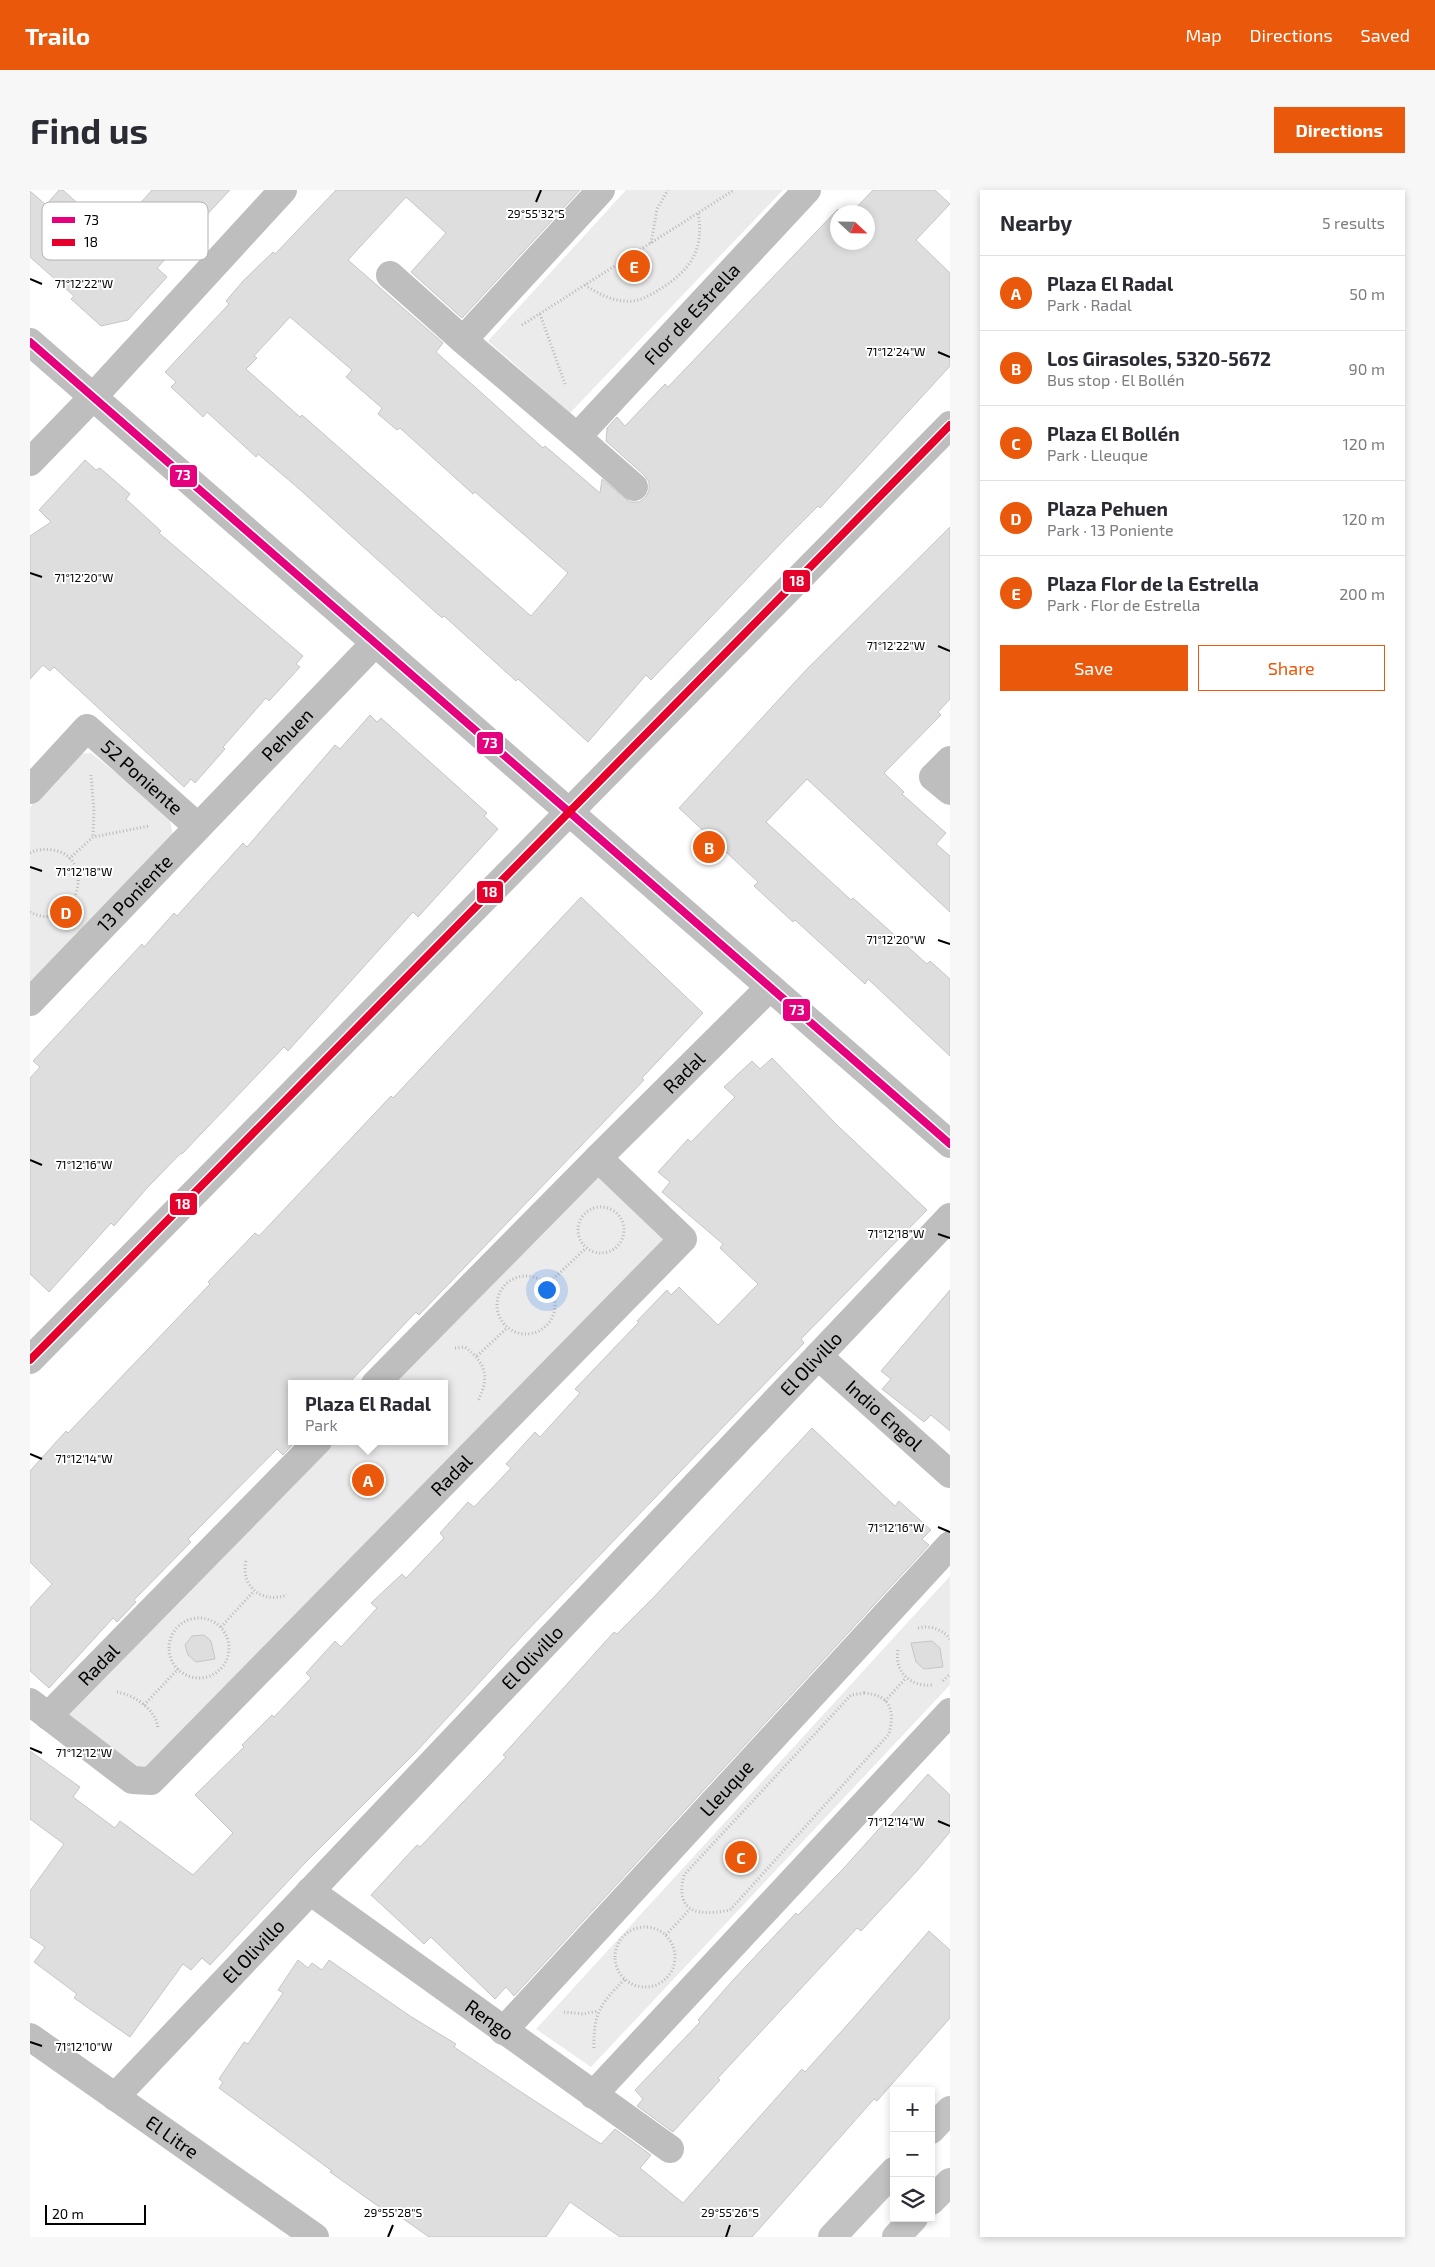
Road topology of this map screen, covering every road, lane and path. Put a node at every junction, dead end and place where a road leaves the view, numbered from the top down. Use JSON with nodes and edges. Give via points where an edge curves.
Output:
{"nodes":[{"id":1,"x":283,"y":190,"type":"edge"},
{"id":2,"x":601,"y":190,"type":"edge"},
{"id":3,"x":668,"y":190,"type":"edge"},
{"id":4,"x":734,"y":190,"type":"edge"},
{"id":5,"x":807,"y":190,"type":"edge"},
{"id":6,"x":698,"y":213,"type":"junction"},
{"id":7,"x":652,"y":243,"type":"junction"},
{"id":8,"x":390,"y":275,"type":"dead end"},
{"id":9,"x":585,"y":285,"type":"junction"},
{"id":10,"x":540,"y":314,"type":"junction"},
{"id":11,"x":30,"y":342,"type":"edge"},
{"id":12,"x":471,"y":347,"type":"junction"},
{"id":13,"x":566,"y":386,"type":"dead end"},
{"id":14,"x":93,"y":397,"type":"junction"},
{"id":15,"x":950,"y":425,"type":"edge"},
{"id":16,"x":577,"y":437,"type":"junction"},
{"id":17,"x":30,"y":462,"type":"edge"},
{"id":18,"x":634,"y":487,"type":"dead end"},
{"id":19,"x":375,"y":643,"type":"junction"},
{"id":20,"x":82,"y":732,"type":"junction"},
{"id":21,"x":950,"y":760,"type":"edge"},
{"id":22,"x":30,"y":790,"type":"edge"},
{"id":23,"x":950,"y":791,"type":"edge"},
{"id":24,"x":569,"y":812,"type":"junction"},
{"id":25,"x":197,"y":826,"type":"junction"},
{"id":26,"x":93,"y":837,"type":"junction"},
{"id":27,"x":30,"y":853,"type":"edge"},
{"id":28,"x":69,"y":859,"type":"junction"},
{"id":29,"x":30,"y":912,"type":"edge"},
{"id":30,"x":770,"y":987,"type":"junction"},
{"id":31,"x":30,"y":1002,"type":"edge"},
{"id":32,"x":950,"y":1144,"type":"edge"},
{"id":33,"x":598,"y":1158,"type":"junction"},
{"id":34,"x":950,"y":1217,"type":"edge"},
{"id":35,"x":586,"y":1248,"type":"junction"},
{"id":36,"x":548,"y":1284,"type":"junction"},
{"id":37,"x":508,"y":1328,"type":"junction"},
{"id":38,"x":818,"y":1356,"type":"junction"},
{"id":39,"x":30,"y":1360,"type":"edge"},
{"id":40,"x":379,"y":1380,"type":"edge"},
{"id":41,"x":471,"y":1408,"type":"dead end"},
{"id":42,"x":314,"y":1445,"type":"edge"},
{"id":43,"x":950,"y":1474,"type":"edge"},
{"id":44,"x":950,"y":1545,"type":"edge"},
{"id":45,"x":246,"y":1557,"type":"dead end"},
{"id":46,"x":254,"y":1591,"type":"junction"},
{"id":47,"x":291,"y":1593,"type":"dead end"},
{"id":48,"x":221,"y":1626,"type":"junction"},
{"id":49,"x":913,"y":1630,"type":"dead end"},
{"id":50,"x":949,"y":1636,"type":"edge"},
{"id":51,"x":900,"y":1643,"type":"dead end"},
{"id":52,"x":178,"y":1670,"type":"junction"},
{"id":53,"x":950,"y":1674,"type":"edge"},
{"id":54,"x":906,"y":1678,"type":"junction"},
{"id":55,"x":111,"y":1693,"type":"dead end"},
{"id":56,"x":885,"y":1701,"type":"junction"},
{"id":57,"x":144,"y":1705,"type":"junction"},
{"id":58,"x":39,"y":1709,"type":"edge"},
{"id":59,"x":950,"y":1712,"type":"edge"},
{"id":60,"x":158,"y":1731,"type":"dead end"},
{"id":61,"x":310,"y":1891,"type":"junction"},
{"id":62,"x":690,"y":1908,"type":"junction"},
{"id":63,"x":666,"y":1935,"type":"junction"},
{"id":64,"x":625,"y":1979,"type":"junction"},
{"id":65,"x":503,"y":2031,"type":"junction"},
{"id":66,"x":30,"y":2037,"type":"edge"},
{"id":67,"x":601,"y":2086,"type":"junction"},
{"id":68,"x":115,"y":2097,"type":"junction"},
{"id":69,"x":950,"y":2110,"type":"edge"},
{"id":70,"x":935,"y":2126,"type":"edge"},
{"id":71,"x":670,"y":2149,"type":"dead end"},
{"id":72,"x":890,"y":2175,"type":"edge"},
{"id":73,"x":950,"y":2182,"type":"edge"},
{"id":74,"x":935,"y":2197,"type":"edge"},
{"id":75,"x":910,"y":2222,"type":"edge"},
{"id":76,"x":315,"y":2237,"type":"edge"},
{"id":77,"x":832,"y":2237,"type":"edge"},
{"id":78,"x":896,"y":2237,"type":"edge"}],
"edges":[{"from":1,"to":14,"type":"street"},
{"from":2,"to":12,"type":"street"},
{"from":3,"to":7,"type":"path","via":[[657,209]]},
{"from":4,"to":6,"type":"path"},
{"from":5,"to":16,"type":"street","name":"Flor de Estrella"},
{"from":6,"to":7,"type":"path"},
{"from":6,"to":9,"type":"path","via":[[701,226],[699,244],[687,269],[670,284],[648,297],[625,302],[597,293]]},
{"from":7,"to":9,"type":"path"},
{"from":8,"to":12,"type":"street"},
{"from":9,"to":10,"type":"path"},
{"from":10,"to":12,"type":"path"},
{"from":10,"to":13,"type":"path"},
{"from":11,"to":14,"type":"street"},
{"from":12,"to":16,"type":"street"},
{"from":14,"to":17,"type":"street"},
{"from":14,"to":19,"type":"street"},
{"from":15,"to":24,"type":"street"},
{"from":16,"to":18,"type":"street"},
{"from":19,"to":24,"type":"street"},
{"from":19,"to":25,"type":"street","name":"Pehuen"},
{"from":20,"to":22,"type":"street"},
{"from":20,"to":25,"type":"street","name":"52 Poniente"},
{"from":20,"to":26,"type":"path","via":[[91,778]]},
{"from":21,"to":23,"type":"street","via":[[933,777]]},
{"from":24,"to":30,"type":"street"},
{"from":24,"to":39,"type":"street"},
{"from":25,"to":26,"type":"path","via":[[157,825]]},
{"from":25,"to":31,"type":"street","name":"13 Poniente"},
{"from":26,"to":28,"type":"path"},
{"from":27,"to":28,"type":"path","via":[[45,849],[57,851]]},
{"from":28,"to":29,"type":"path","via":[[78,874],[79,885],[71,904],[54,915]]},
{"from":30,"to":32,"type":"street"},
{"from":30,"to":33,"type":"street","name":"Radal"},
{"from":33,"to":40,"type":"street","name":"Radal"},
{"from":33,"to":58,"type":"street","name":"Radal","via":[[683,1239],[151,1781],[132,1780]]},
{"from":34,"to":38,"type":"street","name":"El Olivillo"},
{"from":35,"to":35,"type":"path","via":[[600,1254],[620,1244],[625,1229],[619,1215],[613,1210],[598,1207],[585,1213],[578,1227],[581,1242]]},
{"from":35,"to":36,"type":"path"},
{"from":36,"to":37,"type":"path","via":[[556,1302],[551,1321],[536,1333],[526,1335]]},
{"from":36,"to":37,"type":"path","via":[[531,1275],[521,1275],[504,1284],[497,1302],[501,1321]]},
{"from":37,"to":41,"type":"path","via":[[477,1356],[486,1375],[485,1387]]},
{"from":38,"to":43,"type":"street","name":"Indio Engol"},
{"from":38,"to":61,"type":"street","name":"El Olivillo"},
{"from":42,"to":58,"type":"street","name":"Radal"},
{"from":44,"to":65,"type":"street","name":"Lleuque"},
{"from":45,"to":46,"type":"path","via":[[246,1580]]},
{"from":46,"to":47,"type":"path","via":[[279,1598]]},
{"from":46,"to":48,"type":"path"},
{"from":48,"to":52,"type":"path","via":[[195,1618],[178,1626],[170,1643],[173,1662]]},
{"from":48,"to":52,"type":"path","via":[[227,1635],[229,1656],[217,1672],[197,1678]]},
{"from":49,"to":50,"type":"path","via":[[931,1627]]},
{"from":51,"to":54,"type":"path","via":[[897,1662]]},
{"from":52,"to":57,"type":"path"},
{"from":53,"to":54,"type":"path","via":[[935,1685],[914,1684]]},
{"from":54,"to":56,"type":"path"},
{"from":55,"to":57,"type":"path","via":[[118,1692]]},
{"from":56,"to":62,"type":"path","via":[[892,1711],[889,1734],[730,1910],[699,1913]]},
{"from":56,"to":62,"type":"path","via":[[875,1694],[851,1695],[684,1875],[682,1898]]},
{"from":57,"to":60,"type":"path","via":[[157,1723]]},
{"from":59,"to":67,"type":"street"},
{"from":61,"to":65,"type":"street","name":"Rengo"},
{"from":61,"to":68,"type":"street","name":"El Olivillo"},
{"from":62,"to":63,"type":"path"},
{"from":63,"to":64,"type":"path","via":[[675,1954],[670,1974],[663,1981],[648,1986]]},
{"from":63,"to":64,"type":"path","via":[[649,1927],[631,1930],[624,1936],[615,1953],[619,1971]]},
{"from":64,"to":67,"type":"path","via":[[605,1998],[593,2028]]},
{"from":65,"to":67,"type":"street","name":"Rengo"},
{"from":66,"to":68,"type":"street","name":"El Litre"},
{"from":67,"to":71,"type":"street","name":"Rengo"},
{"from":68,"to":76,"type":"street","name":"El Litre"},
{"from":69,"to":70,"type":"street"},
{"from":72,"to":77,"type":"street"},
{"from":73,"to":74,"type":"street"},
{"from":75,"to":78,"type":"street"}]}
